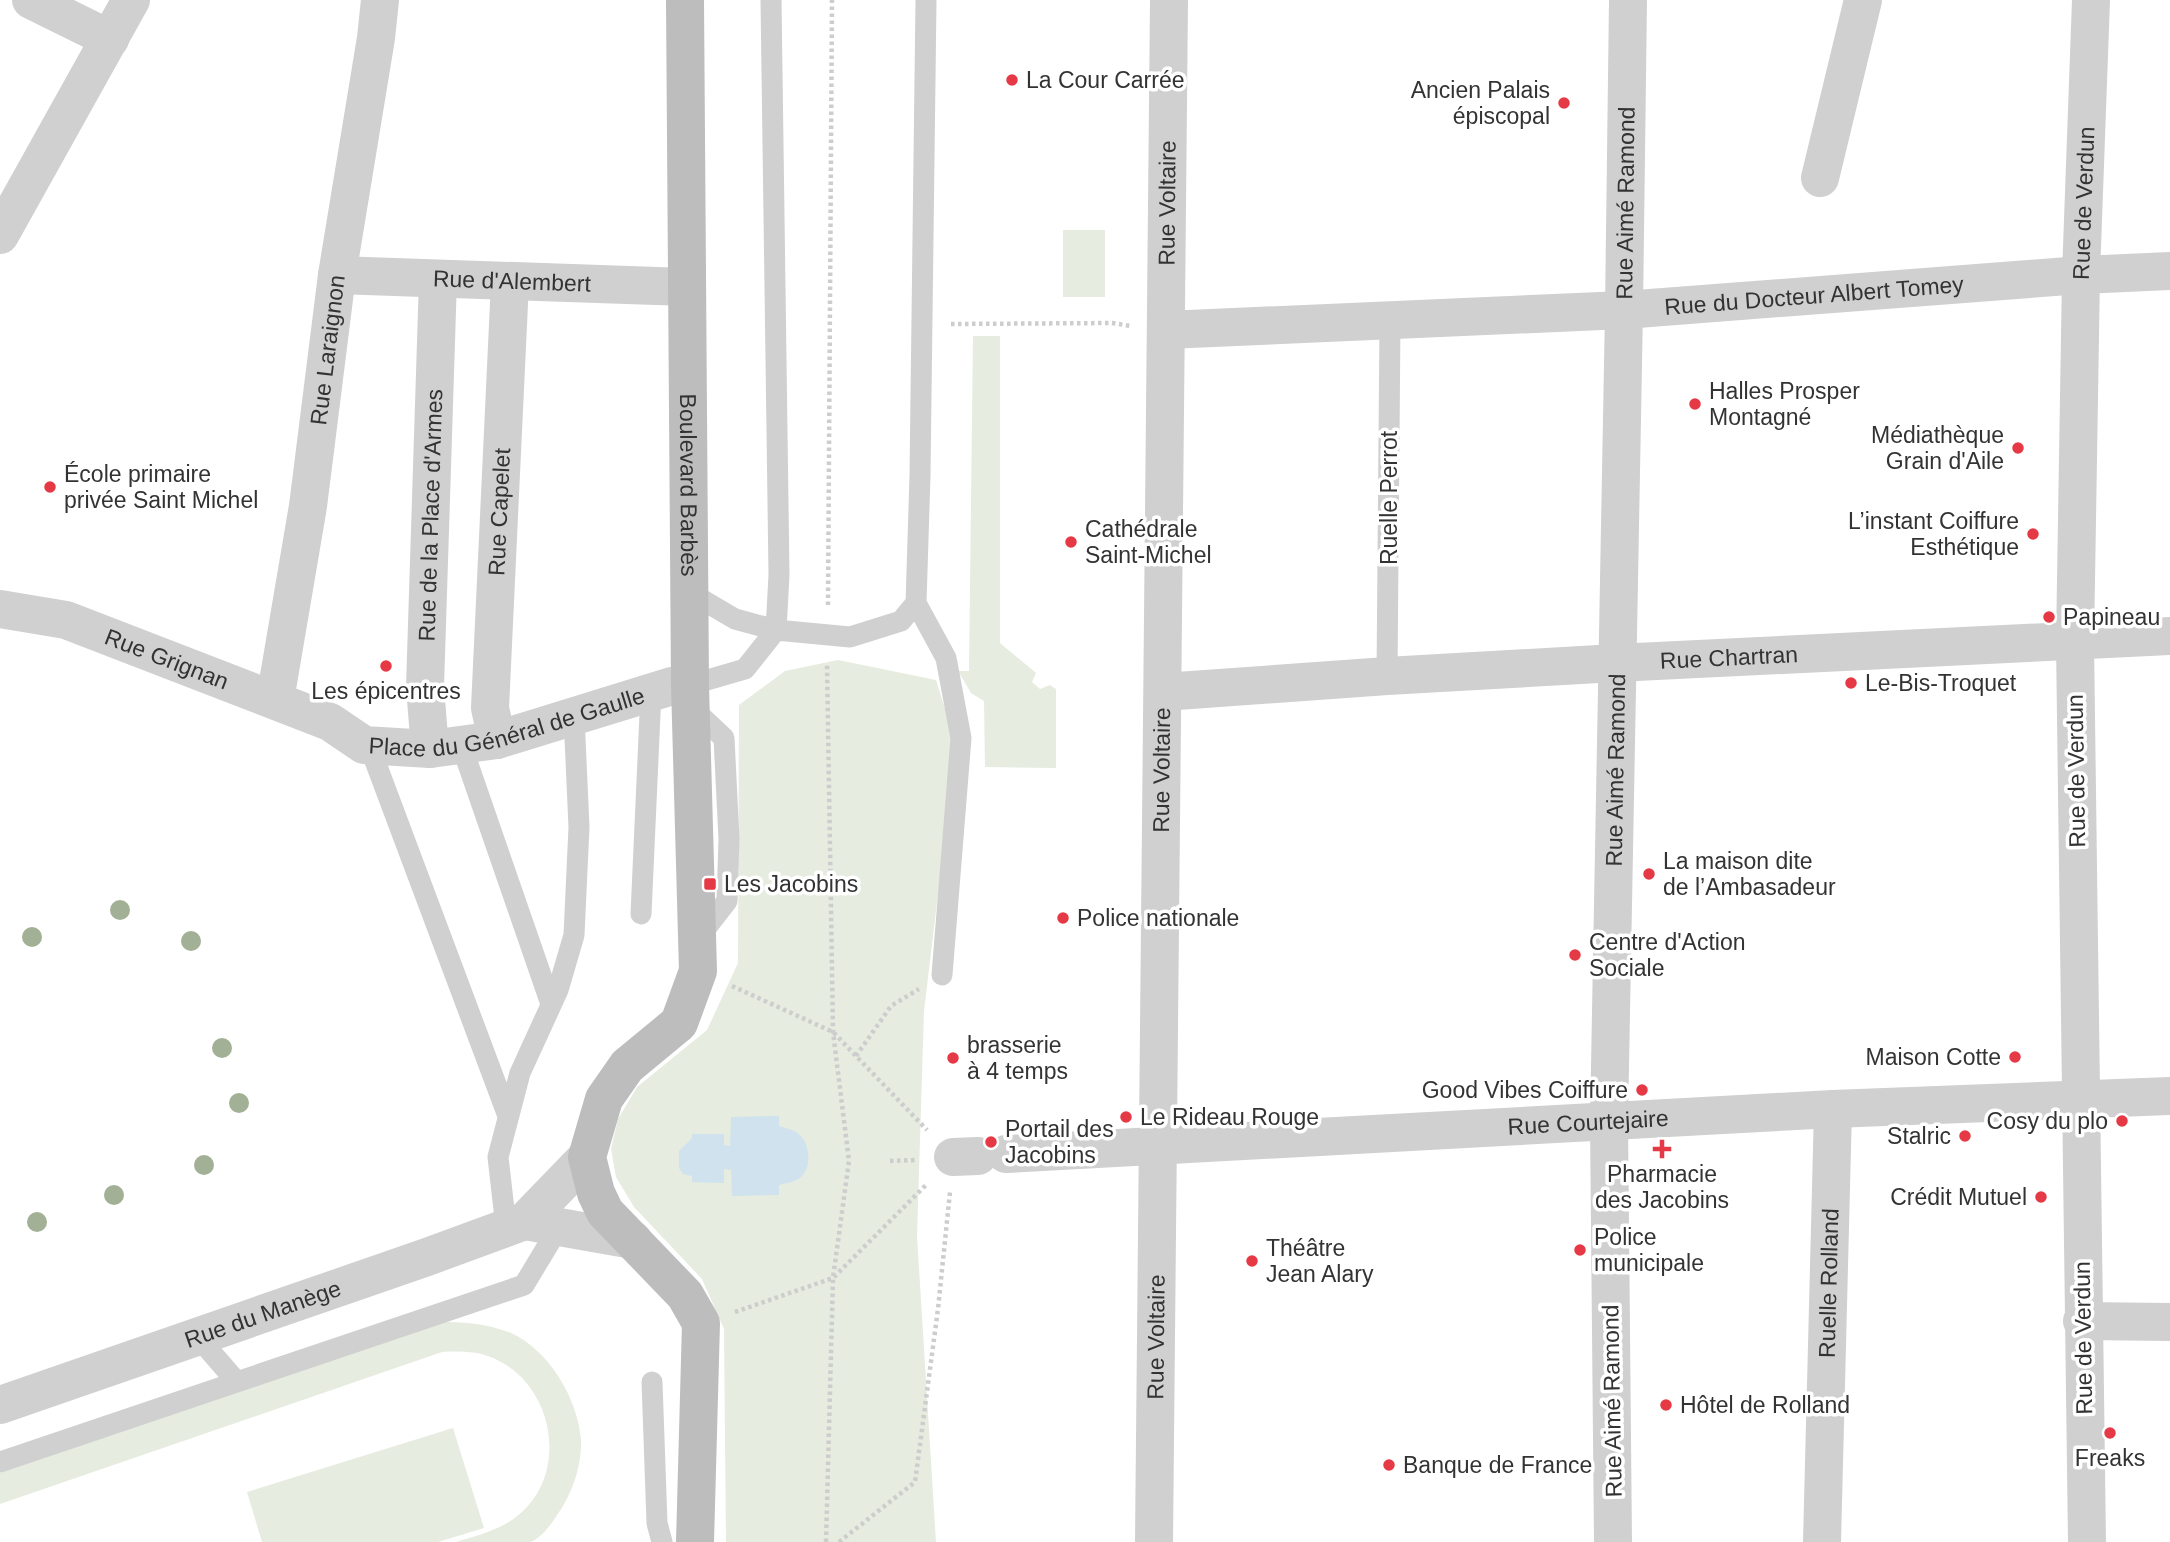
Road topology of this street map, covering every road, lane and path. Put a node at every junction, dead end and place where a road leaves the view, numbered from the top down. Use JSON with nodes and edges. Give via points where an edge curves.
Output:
{"nodes":[{"id":1,"x":32,"y":0,"type":"edge"},
{"id":2,"x":131,"y":0,"type":"edge"},
{"id":3,"x":380,"y":0,"type":"edge"},
{"id":4,"x":685,"y":0,"type":"edge"},
{"id":5,"x":771,"y":0,"type":"edge"},
{"id":6,"x":832,"y":0,"type":"edge"},
{"id":7,"x":926,"y":0,"type":"edge"},
{"id":8,"x":1169,"y":0,"type":"edge"},
{"id":9,"x":1628,"y":0,"type":"edge"},
{"id":10,"x":1863,"y":0,"type":"edge"},
{"id":11,"x":2091,"y":0,"type":"edge"},
{"id":12,"x":110,"y":38,"type":"junction"},
{"id":13,"x":1820,"y":178,"type":"dead end"},
{"id":14,"x":0,"y":235,"type":"edge"},
{"id":15,"x":2170,"y":271,"type":"edge"},
{"id":16,"x":337,"y":275,"type":"junction"},
{"id":17,"x":2081,"y":275,"type":"junction"},
{"id":18,"x":438,"y":279,"type":"junction"},
{"id":19,"x":510,"y":282,"type":"junction"},
{"id":20,"x":686,"y":287,"type":"junction"},
{"id":21,"x":1625,"y":310,"type":"junction"},
{"id":22,"x":1390,"y":321,"type":"junction"},
{"id":23,"x":1112,"y":323,"type":"dead end"},
{"id":24,"x":922,"y":324,"type":"junction"},
{"id":25,"x":1166,"y":330,"type":"junction"},
{"id":26,"x":690,"y":599,"type":"junction"},
{"id":27,"x":916,"y":603,"type":"junction"},
{"id":28,"x":0,"y":609,"type":"edge"},
{"id":29,"x":776,"y":629,"type":"junction"},
{"id":30,"x":828,"y":634,"type":"junction"},
{"id":31,"x":2170,"y":636,"type":"edge"},
{"id":32,"x":2075,"y":642,"type":"junction"},
{"id":33,"x":1616,"y":663,"type":"junction"},
{"id":34,"x":1387,"y":676,"type":"junction"},
{"id":35,"x":651,"y":692,"type":"junction"},
{"id":36,"x":1163,"y":692,"type":"junction"},
{"id":37,"x":691,"y":696,"type":"junction"},
{"id":38,"x":275,"y":701,"type":"junction"},
{"id":39,"x":575,"y":716,"type":"junction"},
{"id":40,"x":330,"y":722,"type":"joint"},
{"id":41,"x":463,"y":744,"type":"junction"},
{"id":42,"x":369,"y":745,"type":"junction"},
{"id":43,"x":641,"y":914,"type":"dead end"},
{"id":44,"x":698,"y":955,"type":"junction"},
{"id":45,"x":942,"y":975,"type":"joint"},
{"id":46,"x":551,"y":1004,"type":"junction"},
{"id":47,"x":833,"y":1032,"type":"junction"},
{"id":48,"x":856,"y":1056,"type":"junction"},
{"id":49,"x":2170,"y":1096,"type":"edge"},
{"id":50,"x":2081,"y":1099,"type":"junction"},
{"id":51,"x":1833,"y":1109,"type":"junction"},
{"id":52,"x":508,"y":1116,"type":"junction"},
{"id":53,"x":1609,"y":1121,"type":"junction"},
{"id":54,"x":1159,"y":1145,"type":"junction"},
{"id":55,"x":979,"y":1156,"type":"junction"},
{"id":56,"x":587,"y":1157,"type":"junction"},
{"id":57,"x":530,"y":1225,"type":"junction"},
{"id":58,"x":633,"y":1240,"type":"junction"},
{"id":59,"x":833,"y":1278,"type":"junction"},
{"id":60,"x":2082,"y":1321,"type":"junction"},
{"id":61,"x":2170,"y":1322,"type":"edge"},
{"id":62,"x":701,"y":1323,"type":"junction"},
{"id":63,"x":197,"y":1336,"type":"junction"},
{"id":64,"x":236,"y":1381,"type":"junction"},
{"id":65,"x":652,"y":1382,"type":"dead end"},
{"id":66,"x":0,"y":1405,"type":"edge"},
{"id":67,"x":0,"y":1462,"type":"edge"},
{"id":68,"x":662,"y":1542,"type":"edge"},
{"id":69,"x":695,"y":1542,"type":"edge"},
{"id":70,"x":826,"y":1542,"type":"edge"},
{"id":71,"x":839,"y":1542,"type":"edge"},
{"id":72,"x":1154,"y":1542,"type":"edge"},
{"id":73,"x":1613,"y":1542,"type":"edge"},
{"id":74,"x":1822,"y":1542,"type":"edge"},
{"id":75,"x":2087,"y":1542,"type":"edge"}],
"edges":[{"from":1,"to":12,"type":"street"},
{"from":2,"to":12,"type":"street"},
{"from":3,"to":16,"type":"street","name":"Rue Laraignon"},
{"from":4,"to":20,"type":"main road","name":"Boulevard Barbès"},
{"from":5,"to":29,"type":"lane"},
{"from":6,"to":30,"type":"path"},
{"from":7,"to":24,"type":"lane"},
{"from":8,"to":25,"type":"street","name":"Rue Voltaire"},
{"from":9,"to":21,"type":"street","name":"Rue Aimé Ramond"},
{"from":10,"to":13,"type":"street"},
{"from":11,"to":17,"type":"street","name":"Rue de Verdun"},
{"from":12,"to":14,"type":"street"},
{"from":15,"to":17,"type":"street","name":"Rue du Docteur Albert Tomey"},
{"from":16,"to":18,"type":"street","name":"Rue d'Alembert"},
{"from":16,"to":38,"type":"street","name":"Rue Laraignon","via":[[308,506]]},
{"from":17,"to":21,"type":"street","name":"Rue du Docteur Albert Tomey"},
{"from":17,"to":32,"type":"street","name":"Rue de Verdun"},
{"from":18,"to":19,"type":"street","name":"Rue d'Alembert"},
{"from":18,"to":41,"type":"street","name":"Rue de la Place d'Armes","via":[[425,687]]},
{"from":19,"to":20,"type":"street","name":"Rue d'Alembert"},
{"from":19,"to":41,"type":"street","name":"Rue Capelet","via":[[490,708]]},
{"from":20,"to":26,"type":"main road","name":"Boulevard Barbès"},
{"from":21,"to":22,"type":"street","name":"Rue du Docteur Albert Tomey"},
{"from":21,"to":33,"type":"street","name":"Rue Aimé Ramond"},
{"from":22,"to":25,"type":"street","name":"Rue du Docteur Albert Tomey"},
{"from":22,"to":34,"type":"lane","name":"Ruelle Perrot"},
{"from":23,"to":24,"type":"path"},
{"from":24,"to":27,"type":"lane"},
{"from":25,"to":36,"type":"street","name":"Rue Voltaire"},
{"from":26,"to":29,"type":"lane","via":[[701,599],[735,619]]},
{"from":26,"to":37,"type":"main road","name":"Boulevard Barbès"},
{"from":27,"to":30,"type":"lane","via":[[901,621],[850,637]]},
{"from":27,"to":45,"type":"lane","via":[[946,658],[961,738]]},
{"from":28,"to":38,"type":"street","name":"Rue Grignan","via":[[66,620]]},
{"from":29,"to":30,"type":"lane"},
{"from":29,"to":37,"type":"lane","via":[[745,670]]},
{"from":30,"to":47,"type":"path"},
{"from":31,"to":32,"type":"street","name":"Rue Chartran"},
{"from":32,"to":33,"type":"street","name":"Rue Chartran"},
{"from":32,"to":50,"type":"street","name":"Rue de Verdun"},
{"from":33,"to":34,"type":"street","name":"Rue Chartran"},
{"from":33,"to":53,"type":"street","name":"Rue Aimé Ramond"},
{"from":34,"to":36,"type":"street","name":"Rue Chartran"},
{"from":35,"to":37,"type":"street","name":"Place du Général de Gaulle","via":[[672,686]]},
{"from":35,"to":39,"type":"street","name":"Place du Général de Gaulle"},
{"from":35,"to":43,"type":"lane"},
{"from":36,"to":54,"type":"street","name":"Rue Voltaire"},
{"from":37,"to":44,"type":"main road","name":"Boulevard Barbès"},
{"from":38,"to":40,"type":"street","name":"Rue Grignan"},
{"from":39,"to":41,"type":"street","name":"Place du Général de Gaulle"},
{"from":39,"to":46,"type":"lane","via":[[579,827],[574,935]]},
{"from":40,"to":42,"type":"street","name":"Place du Général de Gaulle"},
{"from":41,"to":42,"type":"street","name":"Place du Général de Gaulle"},
{"from":41,"to":46,"type":"lane"},
{"from":42,"to":52,"type":"lane"},
{"from":44,"to":47,"type":"path"},
{"from":44,"to":56,"type":"main road","via":[[679,1023],[627,1066],[604,1099]]},
{"from":45,"to":48,"type":"path","via":[[891,1006]]},
{"from":46,"to":52,"type":"lane","via":[[520,1073]]},
{"from":47,"to":48,"type":"path"},
{"from":47,"to":59,"type":"path","via":[[849,1161]]},
{"from":48,"to":55,"type":"path"},
{"from":49,"to":50,"type":"street","name":"Rue Courtejaire"},
{"from":50,"to":51,"type":"street","name":"Rue Courtejaire"},
{"from":50,"to":60,"type":"street","name":"Rue de Verdun"},
{"from":51,"to":53,"type":"street","name":"Rue Courtejaire"},
{"from":51,"to":74,"type":"street","name":"Ruelle Rolland"},
{"from":52,"to":57,"type":"lane","via":[[498,1157]]},
{"from":53,"to":54,"type":"street","name":"Rue Courtejaire"},
{"from":53,"to":73,"type":"street","name":"Rue Aimé Ramond"},
{"from":54,"to":55,"type":"street","name":"Rue Courtejaire"},
{"from":54,"to":72,"type":"street","name":"Rue Voltaire"},
{"from":55,"to":59,"type":"path"},
{"from":55,"to":71,"type":"path","via":[[938,1309],[915,1482]]},
{"from":56,"to":57,"type":"street","name":"Rue du Manège"},
{"from":56,"to":58,"type":"main road","via":[[605,1212]]},
{"from":57,"to":58,"type":"street"},
{"from":57,"to":63,"type":"street","name":"Rue du Manège"},
{"from":57,"to":64,"type":"lane","via":[[524,1285]]},
{"from":58,"to":62,"type":"main road","via":[[685,1295]]},
{"from":59,"to":62,"type":"path"},
{"from":59,"to":70,"type":"path"},
{"from":60,"to":61,"type":"street"},
{"from":60,"to":75,"type":"street","name":"Rue de Verdun"},
{"from":62,"to":69,"type":"main road"},
{"from":63,"to":64,"type":"lane"},
{"from":63,"to":66,"type":"street","name":"Rue du Manège"},
{"from":64,"to":67,"type":"lane"},
{"from":65,"to":68,"type":"lane","via":[[657,1523]]}]}
